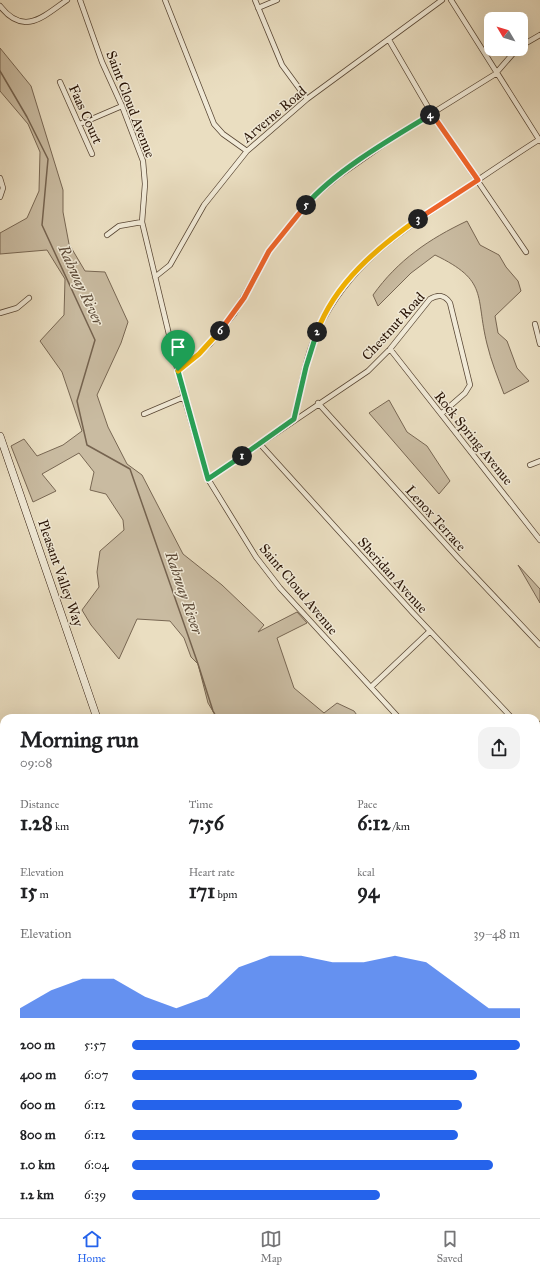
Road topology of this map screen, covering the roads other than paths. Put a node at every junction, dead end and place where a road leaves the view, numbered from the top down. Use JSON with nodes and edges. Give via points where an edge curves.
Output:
{"nodes":[{"id":1,"x":67,"y":0,"type":"edge"},
{"id":2,"x":80,"y":0,"type":"edge"},
{"id":3,"x":165,"y":0,"type":"edge"},
{"id":4,"x":255,"y":0,"type":"edge"},
{"id":5,"x":277,"y":0,"type":"edge"},
{"id":6,"x":442,"y":0,"type":"edge"},
{"id":7,"x":451,"y":0,"type":"edge"},
{"id":8,"x":0,"y":6,"type":"edge"},
{"id":9,"x":258,"y":8,"type":"junction"},
{"id":10,"x":540,"y":35,"type":"edge"},
{"id":11,"x":389,"y":40,"type":"junction"},
{"id":12,"x":528,"y":42,"type":"edge"},
{"id":13,"x":511,"y":56,"type":"edge"},
{"id":14,"x":497,"y":73,"type":"junction"},
{"id":15,"x":60,"y":82,"type":"dead end"},
{"id":16,"x":307,"y":99,"type":"junction"},
{"id":17,"x":122,"y":106,"type":"junction"},
{"id":18,"x":432,"y":114,"type":"junction"},
{"id":19,"x":80,"y":124,"type":"junction"},
{"id":20,"x":540,"y":140,"type":"edge"},
{"id":21,"x":247,"y":151,"type":"junction"},
{"id":22,"x":92,"y":154,"type":"dead end"},
{"id":23,"x":0,"y":178,"type":"edge"},
{"id":24,"x":478,"y":180,"type":"junction"},
{"id":25,"x":0,"y":197,"type":"edge"},
{"id":26,"x":142,"y":222,"type":"junction"},
{"id":27,"x":108,"y":235,"type":"dead end"},
{"id":28,"x":526,"y":252,"type":"dead end"},
{"id":29,"x":155,"y":277,"type":"junction"},
{"id":30,"x":29,"y":298,"type":"dead end"},
{"id":31,"x":0,"y":313,"type":"edge"},
{"id":32,"x":535,"y":324,"type":"dead end"},
{"id":33,"x":540,"y":344,"type":"edge"},
{"id":34,"x":390,"y":349,"type":"junction"},
{"id":35,"x":178,"y":371,"type":"junction"},
{"id":36,"x":184,"y":397,"type":"junction"},
{"id":37,"x":318,"y":403,"type":"junction"},
{"id":38,"x":144,"y":414,"type":"dead end"},
{"id":39,"x":440,"y":414,"type":"junction"},
{"id":40,"x":294,"y":419,"type":"junction"},
{"id":41,"x":0,"y":436,"type":"edge"},
{"id":42,"x":260,"y":444,"type":"junction"},
{"id":43,"x":540,"y":461,"type":"edge"},
{"id":44,"x":530,"y":465,"type":"dead end"},
{"id":45,"x":208,"y":479,"type":"junction"},
{"id":46,"x":540,"y":540,"type":"edge"},
{"id":47,"x":430,"y":632,"type":"junction"},
{"id":48,"x":540,"y":645,"type":"edge"},
{"id":49,"x":371,"y":687,"type":"junction"},
{"id":50,"x":97,"y":714,"type":"edge"},
{"id":51,"x":395,"y":714,"type":"edge"},
{"id":52,"x":508,"y":714,"type":"edge"}],
"edges":[{"from":1,"to":8,"type":"street","via":[[30,23],[19,20]]},
{"from":2,"to":17,"type":"street","name":"Saint Cloud Avenue","via":[[102,62]]},
{"from":3,"to":21,"type":"street","via":[[214,124],[223,134]]},
{"from":4,"to":9,"type":"street"},
{"from":5,"to":9,"type":"street"},
{"from":6,"to":11,"type":"street","name":"Arverne Road"},
{"from":7,"to":14,"type":"street"},
{"from":9,"to":16,"type":"street","via":[[282,65]]},
{"from":10,"to":12,"type":"street"},
{"from":11,"to":16,"type":"street","name":"Arverne Road"},
{"from":11,"to":18,"type":"street"},
{"from":13,"to":14,"type":"street"},
{"from":14,"to":18,"type":"street"},
{"from":14,"to":20,"type":"street"},
{"from":15,"to":19,"type":"street","name":"Faas Court"},
{"from":16,"to":21,"type":"street","name":"Arverne Road"},
{"from":17,"to":19,"type":"street"},
{"from":17,"to":26,"type":"street","name":"Saint Cloud Avenue","via":[[144,166]]},
{"from":18,"to":24,"type":"street"},
{"from":18,"to":35,"type":"street","via":[[340,175],[309,202],[269,251],[234,314],[210,344]]},
{"from":19,"to":22,"type":"street","name":"Faas Court"},
{"from":20,"to":24,"type":"street"},
{"from":21,"to":29,"type":"street","name":"Arverne Road","via":[[204,205],[170,265]]},
{"from":23,"to":25,"type":"street","via":[[3,188]]},
{"from":24,"to":28,"type":"street"},
{"from":24,"to":40,"type":"street","via":[[390,240],[364,263],[336,296],[318,329]]},
{"from":26,"to":27,"type":"street","via":[[119,226]]},
{"from":26,"to":29,"type":"street","name":"Saint Cloud Avenue"},
{"from":29,"to":35,"type":"street","name":"Saint Cloud Avenue"},
{"from":30,"to":31,"type":"street","via":[[17,308]]},
{"from":32,"to":33,"type":"street"},
{"from":34,"to":37,"type":"street","name":"Chestnut Road","via":[[368,371]]},
{"from":34,"to":39,"type":"street","name":"Rock Spring Avenue"},
{"from":34,"to":39,"type":"street","name":"Chestnut Road","via":[[430,299],[437,296],[448,300],[470,385],[465,393]]},
{"from":35,"to":36,"type":"street","name":"Saint Cloud Avenue"},
{"from":36,"to":38,"type":"street"},
{"from":36,"to":45,"type":"street","name":"Saint Cloud Avenue"},
{"from":37,"to":40,"type":"street","name":"Chestnut Road"},
{"from":37,"to":48,"type":"street","name":"Lenox Terrace"},
{"from":39,"to":46,"type":"street","name":"Rock Spring Avenue"},
{"from":40,"to":42,"type":"street","name":"Chestnut Road"},
{"from":41,"to":50,"type":"main road","name":"Pleasant Valley Way"},
{"from":42,"to":45,"type":"street","name":"Chestnut Road"},
{"from":42,"to":47,"type":"street","name":"Sheridan Avenue"},
{"from":43,"to":44,"type":"street"},
{"from":45,"to":49,"type":"street","name":"Saint Cloud Avenue","via":[[256,557],[280,588]]},
{"from":47,"to":49,"type":"street"},
{"from":47,"to":52,"type":"street","name":"Sheridan Avenue"},
{"from":49,"to":51,"type":"street","name":"Saint Cloud Avenue"}]}
